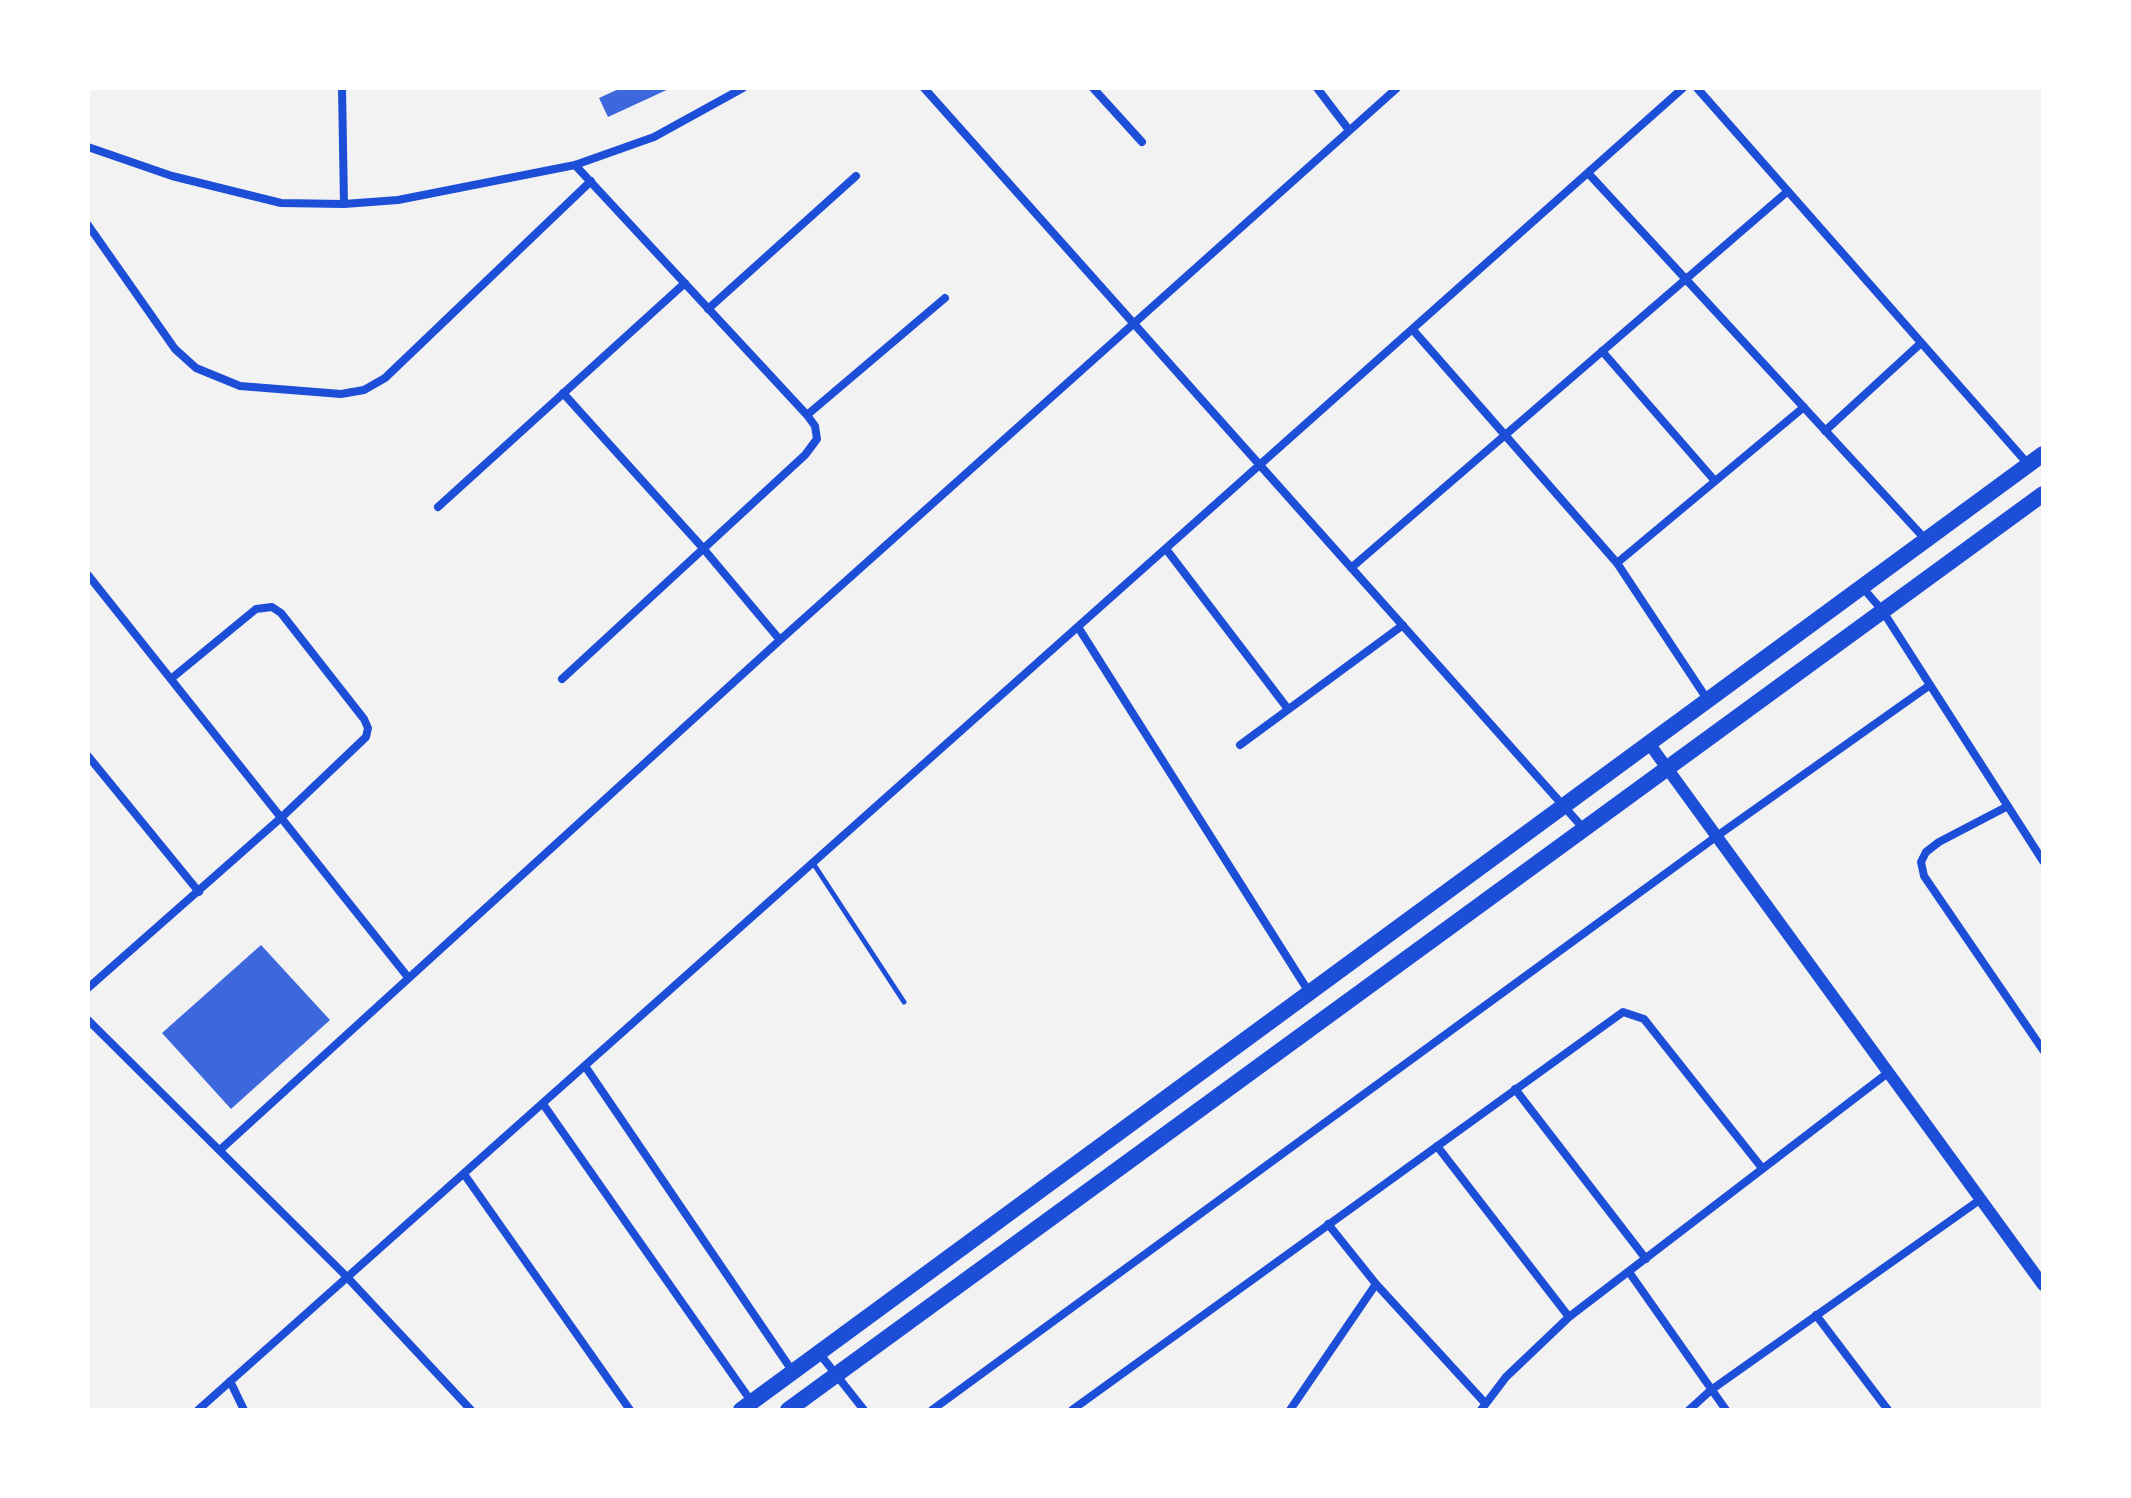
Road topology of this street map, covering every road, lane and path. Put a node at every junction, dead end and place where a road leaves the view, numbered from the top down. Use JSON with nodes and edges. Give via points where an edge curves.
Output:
{"nodes":[{"id":1,"x":342,"y":88,"type":"edge"},
{"id":2,"x":743,"y":88,"type":"edge"},
{"id":3,"x":924,"y":88,"type":"edge"},
{"id":4,"x":1093,"y":88,"type":"edge"},
{"id":5,"x":1317,"y":88,"type":"edge"},
{"id":6,"x":1397,"y":88,"type":"edge"},
{"id":7,"x":1683,"y":88,"type":"edge"},
{"id":8,"x":1697,"y":88,"type":"edge"},
{"id":9,"x":1349,"y":130,"type":"junction"},
{"id":10,"x":1142,"y":142,"type":"dead end"},
{"id":11,"x":88,"y":147,"type":"edge"},
{"id":12,"x":575,"y":165,"type":"junction"},
{"id":13,"x":1588,"y":173,"type":"junction"},
{"id":14,"x":856,"y":176,"type":"dead end"},
{"id":15,"x":591,"y":181,"type":"junction"},
{"id":16,"x":1788,"y":191,"type":"junction"},
{"id":17,"x":344,"y":204,"type":"junction"},
{"id":18,"x":88,"y":225,"type":"edge"},
{"id":19,"x":1686,"y":279,"type":"junction"},
{"id":20,"x":685,"y":283,"type":"junction"},
{"id":21,"x":945,"y":298,"type":"dead end"},
{"id":22,"x":708,"y":309,"type":"junction"},
{"id":23,"x":1132,"y":322,"type":"junction"},
{"id":24,"x":1413,"y":330,"type":"junction"},
{"id":25,"x":1921,"y":343,"type":"junction"},
{"id":26,"x":1602,"y":351,"type":"junction"},
{"id":27,"x":563,"y":393,"type":"junction"},
{"id":28,"x":1804,"y":407,"type":"junction"},
{"id":29,"x":807,"y":415,"type":"junction"},
{"id":30,"x":1825,"y":431,"type":"junction"},
{"id":31,"x":1505,"y":435,"type":"junction"},
{"id":32,"x":2043,"y":454,"type":"edge"},
{"id":33,"x":2029,"y":465,"type":"junction"},
{"id":34,"x":1260,"y":466,"type":"junction"},
{"id":35,"x":1715,"y":481,"type":"junction"},
{"id":36,"x":2043,"y":494,"type":"edge"},
{"id":37,"x":438,"y":507,"type":"dead end"},
{"id":38,"x":1926,"y":540,"type":"junction"},
{"id":39,"x":702,"y":547,"type":"junction"},
{"id":40,"x":1166,"y":549,"type":"junction"},
{"id":41,"x":1617,"y":563,"type":"junction"},
{"id":42,"x":1351,"y":568,"type":"junction"},
{"id":43,"x":88,"y":575,"type":"edge"},
{"id":44,"x":1862,"y":587,"type":"junction"},
{"id":45,"x":1882,"y":610,"type":"junction"},
{"id":46,"x":1403,"y":625,"type":"junction"},
{"id":47,"x":1078,"y":627,"type":"junction"},
{"id":48,"x":780,"y":640,"type":"junction"},
{"id":49,"x":172,"y":678,"type":"junction"},
{"id":50,"x":562,"y":679,"type":"dead end"},
{"id":51,"x":1930,"y":685,"type":"junction"},
{"id":52,"x":1707,"y":699,"type":"junction"},
{"id":53,"x":1288,"y":709,"type":"junction"},
{"id":54,"x":1648,"y":742,"type":"junction"},
{"id":55,"x":1240,"y":745,"type":"dead end"},
{"id":56,"x":88,"y":756,"type":"edge"},
{"id":57,"x":1667,"y":768,"type":"junction"},
{"id":58,"x":1562,"y":805,"type":"junction"},
{"id":59,"x":2008,"y":806,"type":"junction"},
{"id":60,"x":283,"y":816,"type":"junction"},
{"id":61,"x":1584,"y":829,"type":"junction"},
{"id":62,"x":1717,"y":836,"type":"junction"},
{"id":63,"x":2043,"y":861,"type":"edge"},
{"id":64,"x":813,"y":862,"type":"junction"},
{"id":65,"x":199,"y":892,"type":"junction"},
{"id":66,"x":407,"y":976,"type":"junction"},
{"id":67,"x":88,"y":988,"type":"edge"},
{"id":68,"x":1309,"y":992,"type":"junction"},
{"id":69,"x":904,"y":1002,"type":"dead end"},
{"id":70,"x":88,"y":1020,"type":"edge"},
{"id":71,"x":2043,"y":1050,"type":"edge"},
{"id":72,"x":585,"y":1066,"type":"junction"},
{"id":73,"x":1889,"y":1072,"type":"junction"},
{"id":74,"x":1515,"y":1089,"type":"junction"},
{"id":75,"x":543,"y":1104,"type":"junction"},
{"id":76,"x":1437,"y":1146,"type":"junction"},
{"id":77,"x":220,"y":1150,"type":"junction"},
{"id":78,"x":1762,"y":1168,"type":"junction"},
{"id":79,"x":464,"y":1174,"type":"junction"},
{"id":80,"x":1981,"y":1199,"type":"junction"},
{"id":81,"x":1328,"y":1224,"type":"junction"},
{"id":82,"x":1646,"y":1259,"type":"junction"},
{"id":83,"x":1629,"y":1272,"type":"junction"},
{"id":84,"x":346,"y":1276,"type":"junction"},
{"id":85,"x":1376,"y":1284,"type":"junction"},
{"id":86,"x":2043,"y":1285,"type":"edge"},
{"id":87,"x":1816,"y":1315,"type":"junction"},
{"id":88,"x":1569,"y":1317,"type":"junction"},
{"id":89,"x":819,"y":1353,"type":"junction"},
{"id":90,"x":793,"y":1372,"type":"junction"},
{"id":91,"x":837,"y":1374,"type":"junction"},
{"id":92,"x":230,"y":1381,"type":"junction"},
{"id":93,"x":1711,"y":1390,"type":"junction"},
{"id":94,"x":746,"y":1406,"type":"edge"},
{"id":95,"x":1483,"y":1406,"type":"edge"},
{"id":96,"x":198,"y":1410,"type":"edge"},
{"id":97,"x":244,"y":1410,"type":"edge"},
{"id":98,"x":471,"y":1410,"type":"edge"},
{"id":99,"x":630,"y":1410,"type":"edge"},
{"id":100,"x":788,"y":1410,"type":"edge"},
{"id":101,"x":864,"y":1410,"type":"edge"},
{"id":102,"x":932,"y":1410,"type":"edge"},
{"id":103,"x":1072,"y":1410,"type":"edge"},
{"id":104,"x":1290,"y":1410,"type":"edge"},
{"id":105,"x":1689,"y":1410,"type":"edge"},
{"id":106,"x":1726,"y":1410,"type":"edge"},
{"id":107,"x":1888,"y":1410,"type":"edge"}],
"edges":[{"from":1,"to":17,"type":"street"},
{"from":2,"to":12,"type":"street","via":[[654,137]]},
{"from":3,"to":23,"type":"street"},
{"from":4,"to":10,"type":"street"},
{"from":5,"to":9,"type":"street"},
{"from":6,"to":9,"type":"street"},
{"from":7,"to":13,"type":"street"},
{"from":8,"to":16,"type":"street"},
{"from":9,"to":23,"type":"street"},
{"from":11,"to":17,"type":"street","via":[[172,176],[281,203]]},
{"from":12,"to":15,"type":"street"},
{"from":12,"to":17,"type":"street","via":[[398,200]]},
{"from":13,"to":19,"type":"street"},
{"from":13,"to":24,"type":"street"},
{"from":14,"to":22,"type":"street"},
{"from":15,"to":18,"type":"street","via":[[385,378],[364,390],[341,394],[240,386],[196,368],[175,349]]},
{"from":15,"to":20,"type":"street"},
{"from":16,"to":19,"type":"street"},
{"from":16,"to":25,"type":"street"},
{"from":19,"to":26,"type":"street"},
{"from":19,"to":28,"type":"street"},
{"from":20,"to":22,"type":"street"},
{"from":20,"to":27,"type":"street"},
{"from":21,"to":29,"type":"street"},
{"from":22,"to":29,"type":"street"},
{"from":23,"to":34,"type":"street"},
{"from":23,"to":48,"type":"street"},
{"from":24,"to":31,"type":"street"},
{"from":24,"to":34,"type":"street"},
{"from":25,"to":30,"type":"street"},
{"from":25,"to":33,"type":"street"},
{"from":26,"to":31,"type":"street"},
{"from":26,"to":35,"type":"street"},
{"from":27,"to":37,"type":"street"},
{"from":27,"to":39,"type":"street"},
{"from":28,"to":30,"type":"street"},
{"from":28,"to":35,"type":"street"},
{"from":29,"to":39,"type":"street","via":[[817,439],[805,455]]},
{"from":30,"to":38,"type":"street"},
{"from":31,"to":41,"type":"street"},
{"from":31,"to":42,"type":"street"},
{"from":32,"to":33,"type":"main road"},
{"from":33,"to":38,"type":"main road"},
{"from":34,"to":40,"type":"street"},
{"from":34,"to":42,"type":"street"},
{"from":35,"to":41,"type":"street"},
{"from":36,"to":45,"type":"main road"},
{"from":38,"to":44,"type":"main road"},
{"from":39,"to":48,"type":"street"},
{"from":39,"to":50,"type":"street"},
{"from":40,"to":47,"type":"street"},
{"from":40,"to":53,"type":"street"},
{"from":41,"to":52,"type":"street"},
{"from":42,"to":46,"type":"street"},
{"from":43,"to":49,"type":"street"},
{"from":44,"to":45,"type":"street"},
{"from":44,"to":52,"type":"main road"},
{"from":45,"to":51,"type":"street"},
{"from":45,"to":57,"type":"main road"},
{"from":46,"to":53,"type":"street"},
{"from":46,"to":58,"type":"street"},
{"from":47,"to":64,"type":"street"},
{"from":47,"to":68,"type":"street"},
{"from":48,"to":66,"type":"street"},
{"from":49,"to":60,"type":"street"},
{"from":49,"to":60,"type":"street","via":[[256,609],[272,607],[281,613],[368,728],[359,745]]},
{"from":51,"to":59,"type":"street"},
{"from":51,"to":62,"type":"street"},
{"from":52,"to":54,"type":"main road"},
{"from":53,"to":55,"type":"street"},
{"from":54,"to":57,"type":"street"},
{"from":54,"to":58,"type":"main road"},
{"from":56,"to":65,"type":"street"},
{"from":57,"to":61,"type":"main road"},
{"from":57,"to":62,"type":"street"},
{"from":58,"to":61,"type":"street"},
{"from":58,"to":68,"type":"main road"},
{"from":59,"to":63,"type":"street"},
{"from":59,"to":71,"type":"street","via":[[1939,842],[1921,862],[1924,876]]},
{"from":60,"to":65,"type":"street"},
{"from":60,"to":66,"type":"street"},
{"from":61,"to":91,"type":"main road"},
{"from":62,"to":73,"type":"street"},
{"from":62,"to":102,"type":"street"},
{"from":64,"to":69,"type":"lane"},
{"from":64,"to":72,"type":"street"},
{"from":65,"to":67,"type":"street"},
{"from":66,"to":77,"type":"street"},
{"from":68,"to":89,"type":"main road"},
{"from":70,"to":77,"type":"street"},
{"from":72,"to":75,"type":"street"},
{"from":72,"to":90,"type":"street"},
{"from":73,"to":78,"type":"street"},
{"from":73,"to":80,"type":"street"},
{"from":74,"to":76,"type":"street"},
{"from":74,"to":78,"type":"street","via":[[1614,1016],[1634,1013]]},
{"from":74,"to":82,"type":"street"},
{"from":75,"to":79,"type":"street"},
{"from":75,"to":94,"type":"street"},
{"from":76,"to":81,"type":"street"},
{"from":76,"to":88,"type":"street"},
{"from":77,"to":84,"type":"street"},
{"from":78,"to":82,"type":"street"},
{"from":79,"to":84,"type":"street"},
{"from":79,"to":99,"type":"street"},
{"from":80,"to":86,"type":"street"},
{"from":80,"to":87,"type":"street"},
{"from":81,"to":85,"type":"street"},
{"from":81,"to":103,"type":"street"},
{"from":82,"to":83,"type":"street"},
{"from":83,"to":88,"type":"street"},
{"from":83,"to":93,"type":"street"},
{"from":84,"to":92,"type":"street"},
{"from":84,"to":98,"type":"street"},
{"from":85,"to":95,"type":"street"},
{"from":85,"to":104,"type":"street"},
{"from":87,"to":93,"type":"street"},
{"from":87,"to":107,"type":"street"},
{"from":88,"to":95,"type":"street"},
{"from":89,"to":90,"type":"main road"},
{"from":89,"to":91,"type":"street"},
{"from":90,"to":94,"type":"main road"},
{"from":91,"to":100,"type":"main road"},
{"from":91,"to":101,"type":"street"},
{"from":92,"to":96,"type":"street"},
{"from":92,"to":97,"type":"street"},
{"from":93,"to":105,"type":"street"},
{"from":93,"to":106,"type":"street"}]}
